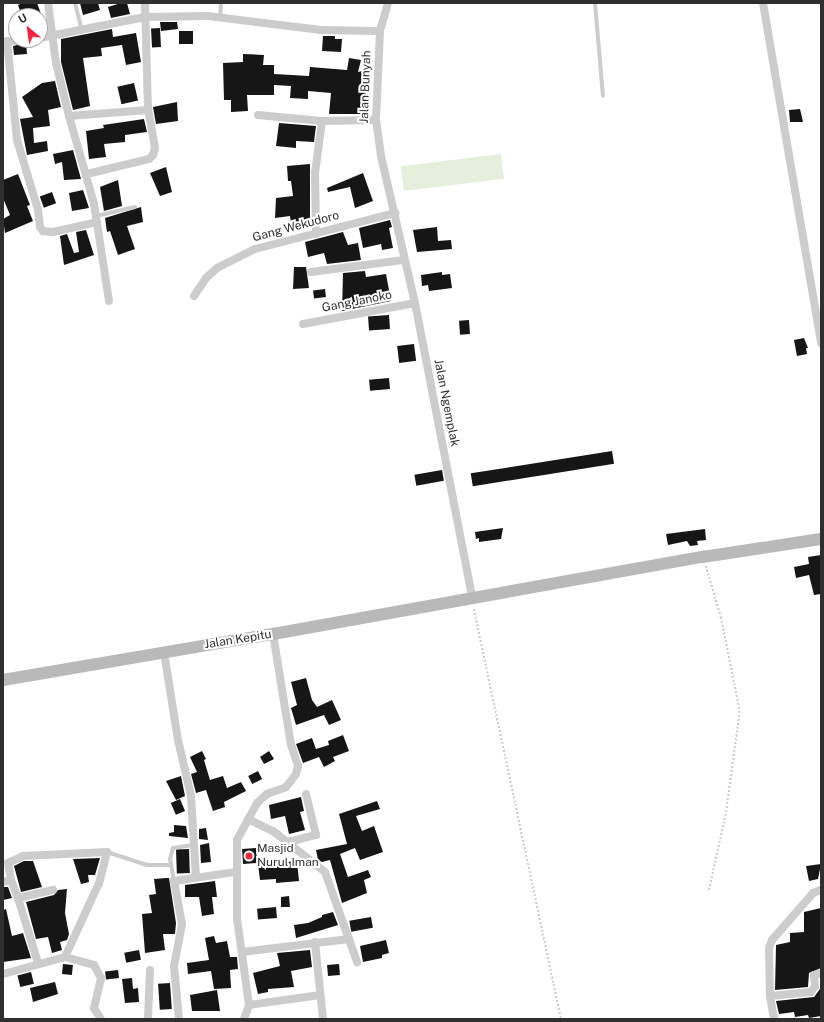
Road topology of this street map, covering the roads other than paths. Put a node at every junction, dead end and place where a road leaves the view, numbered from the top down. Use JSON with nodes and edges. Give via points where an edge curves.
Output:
{"nodes":[{"id":1,"x":48,"y":3,"type":"edge"},
{"id":2,"x":75,"y":3,"type":"edge"},
{"id":3,"x":144,"y":3,"type":"edge"},
{"id":4,"x":221,"y":3,"type":"edge"},
{"id":5,"x":388,"y":3,"type":"edge"},
{"id":6,"x":595,"y":3,"type":"edge"},
{"id":7,"x":763,"y":3,"type":"edge"},
{"id":8,"x":145,"y":17,"type":"junction"},
{"id":9,"x":220,"y":18,"type":"junction"},
{"id":10,"x":82,"y":31,"type":"junction"},
{"id":11,"x":380,"y":31,"type":"junction"},
{"id":12,"x":53,"y":36,"type":"junction"},
{"id":13,"x":48,"y":37,"type":"edge"},
{"id":14,"x":5,"y":41,"type":"edge"},
{"id":15,"x":603,"y":96,"type":"dead end"},
{"id":16,"x":148,"y":110,"type":"junction"},
{"id":17,"x":258,"y":115,"type":"dead end"},
{"id":18,"x":69,"y":116,"type":"junction"},
{"id":19,"x":376,"y":120,"type":"junction"},
{"id":20,"x":322,"y":121,"type":"junction"},
{"id":21,"x":87,"y":174,"type":"junction"},
{"id":22,"x":135,"y":207,"type":"dead end"},
{"id":23,"x":395,"y":213,"type":"junction"},
{"id":24,"x":96,"y":219,"type":"junction"},
{"id":25,"x":316,"y":234,"type":"junction"},
{"id":26,"x":404,"y":260,"type":"junction"},
{"id":27,"x":310,"y":272,"type":"dead end"},
{"id":28,"x":194,"y":296,"type":"dead end"},
{"id":29,"x":109,"y":302,"type":"dead end"},
{"id":30,"x":415,"y":303,"type":"junction"},
{"id":31,"x":303,"y":324,"type":"dead end"},
{"id":32,"x":821,"y":343,"type":"edge"},
{"id":33,"x":821,"y":539,"type":"edge"},
{"id":34,"x":472,"y":597,"type":"junction"},
{"id":35,"x":274,"y":634,"type":"junction"},
{"id":36,"x":164,"y":652,"type":"junction"},
{"id":37,"x":3,"y":680,"type":"edge"},
{"id":38,"x":306,"y":794,"type":"dead end"},
{"id":39,"x":248,"y":819,"type":"junction"},
{"id":40,"x":288,"y":842,"type":"junction"},
{"id":41,"x":194,"y":844,"type":"junction"},
{"id":42,"x":107,"y":852,"type":"junction"},
{"id":43,"x":171,"y":865,"type":"junction"},
{"id":44,"x":236,"y":872,"type":"junction"},
{"id":45,"x":196,"y":877,"type":"junction"},
{"id":46,"x":7,"y":881,"type":"edge"},
{"id":47,"x":174,"y":881,"type":"junction"},
{"id":48,"x":53,"y":890,"type":"dead end"},
{"id":49,"x":821,"y":890,"type":"edge"},
{"id":50,"x":18,"y":898,"type":"junction"},
{"id":51,"x":349,"y":939,"type":"junction"},
{"id":52,"x":315,"y":942,"type":"junction"},
{"id":53,"x":242,"y":952,"type":"junction"},
{"id":54,"x":65,"y":957,"type":"junction"},
{"id":55,"x":357,"y":962,"type":"dead end"},
{"id":56,"x":38,"y":963,"type":"junction"},
{"id":57,"x":150,"y":970,"type":"dead end"},
{"id":58,"x":3,"y":974,"type":"edge"},
{"id":59,"x":818,"y":975,"type":"edge"},
{"id":60,"x":320,"y":995,"type":"junction"},
{"id":61,"x":770,"y":996,"type":"junction"},
{"id":62,"x":249,"y":1005,"type":"junction"},
{"id":63,"x":100,"y":1019,"type":"edge"},
{"id":64,"x":148,"y":1019,"type":"edge"},
{"id":65,"x":178,"y":1019,"type":"edge"},
{"id":66,"x":244,"y":1019,"type":"edge"},
{"id":67,"x":323,"y":1019,"type":"edge"},
{"id":68,"x":774,"y":1019,"type":"edge"}],
"edges":[{"from":1,"to":12,"type":"street"},
{"from":2,"to":10,"type":"lane"},
{"from":3,"to":8,"type":"street"},
{"from":4,"to":9,"type":"lane"},
{"from":5,"to":11,"type":"street","name":"Jalan Bunyah"},
{"from":6,"to":15,"type":"lane"},
{"from":7,"to":32,"type":"street"},
{"from":8,"to":9,"type":"street"},
{"from":8,"to":10,"type":"street"},
{"from":8,"to":16,"type":"street"},
{"from":9,"to":11,"type":"street","via":[[321,30]]},
{"from":10,"to":12,"type":"street"},
{"from":11,"to":19,"type":"street","name":"Jalan Bunyah"},
{"from":12,"to":13,"type":"street"},
{"from":12,"to":18,"type":"street","via":[[56,63]]},
{"from":14,"to":24,"type":"street","via":[[17,140],[38,210],[40,227],[43,231],[53,232]]},
{"from":16,"to":18,"type":"street"},
{"from":16,"to":21,"type":"street","via":[[153,155],[149,159]]},
{"from":17,"to":20,"type":"street"},
{"from":18,"to":21,"type":"street"},
{"from":19,"to":20,"type":"street"},
{"from":19,"to":23,"type":"street","name":"Jalan Bunyah","via":[[381,156]]},
{"from":20,"to":25,"type":"street","via":[[315,173]]},
{"from":21,"to":24,"type":"street"},
{"from":22,"to":24,"type":"lane"},
{"from":23,"to":25,"type":"street","name":"Gang Wekudoro"},
{"from":23,"to":26,"type":"street","name":"Jalan Ngemplak"},
{"from":24,"to":29,"type":"street"},
{"from":25,"to":28,"type":"street","name":"Gang Wekudoro","via":[[276,242],[231,260],[206,278]]},
{"from":26,"to":27,"type":"street"},
{"from":26,"to":30,"type":"street","name":"Jalan Ngemplak"},
{"from":30,"to":31,"type":"street","name":"Gang Janoko"},
{"from":30,"to":34,"type":"street","name":"Jalan Ngemplak"},
{"from":33,"to":34,"type":"street","name":"Jalan Kepitu"},
{"from":34,"to":35,"type":"street","name":"Jalan Kepitu"},
{"from":35,"to":36,"type":"street","name":"Jalan Kepitu"},
{"from":35,"to":39,"type":"street","via":[[291,745],[298,766],[296,774],[286,787],[266,794],[257,803]]},
{"from":36,"to":37,"type":"street","name":"Jalan Kepitu"},
{"from":36,"to":41,"type":"street","via":[[190,796]]},
{"from":38,"to":40,"type":"street","via":[[316,836]]},
{"from":39,"to":40,"type":"street"},
{"from":39,"to":44,"type":"street","via":[[237,840]]},
{"from":40,"to":51,"type":"street","via":[[325,872]]},
{"from":41,"to":43,"type":"lane","via":[[173,848]]},
{"from":41,"to":45,"type":"street"},
{"from":42,"to":43,"type":"lane","via":[[147,865]]},
{"from":42,"to":46,"type":"street","via":[[23,856],[8,863]]},
{"from":42,"to":54,"type":"street","via":[[99,883]]},
{"from":43,"to":47,"type":"lane"},
{"from":44,"to":45,"type":"street"},
{"from":44,"to":53,"type":"street","via":[[237,919]]},
{"from":45,"to":47,"type":"street"},
{"from":46,"to":50,"type":"street"},
{"from":47,"to":65,"type":"street","via":[[182,924],[174,966]]},
{"from":48,"to":50,"type":"street"},
{"from":49,"to":61,"type":"street","via":[[813,893],[772,940],[769,948]]},
{"from":50,"to":56,"type":"street"},
{"from":51,"to":52,"type":"street"},
{"from":51,"to":55,"type":"street"},
{"from":52,"to":53,"type":"street"},
{"from":52,"to":60,"type":"street"},
{"from":53,"to":62,"type":"street"},
{"from":54,"to":56,"type":"street"},
{"from":54,"to":63,"type":"street","via":[[94,966],[99,972],[101,978],[94,1008]]},
{"from":56,"to":58,"type":"street"},
{"from":57,"to":64,"type":"street"},
{"from":59,"to":61,"type":"street","via":[[811,992]]},
{"from":60,"to":62,"type":"street"},
{"from":60,"to":67,"type":"street"},
{"from":61,"to":68,"type":"street"},
{"from":62,"to":66,"type":"street"}]}
